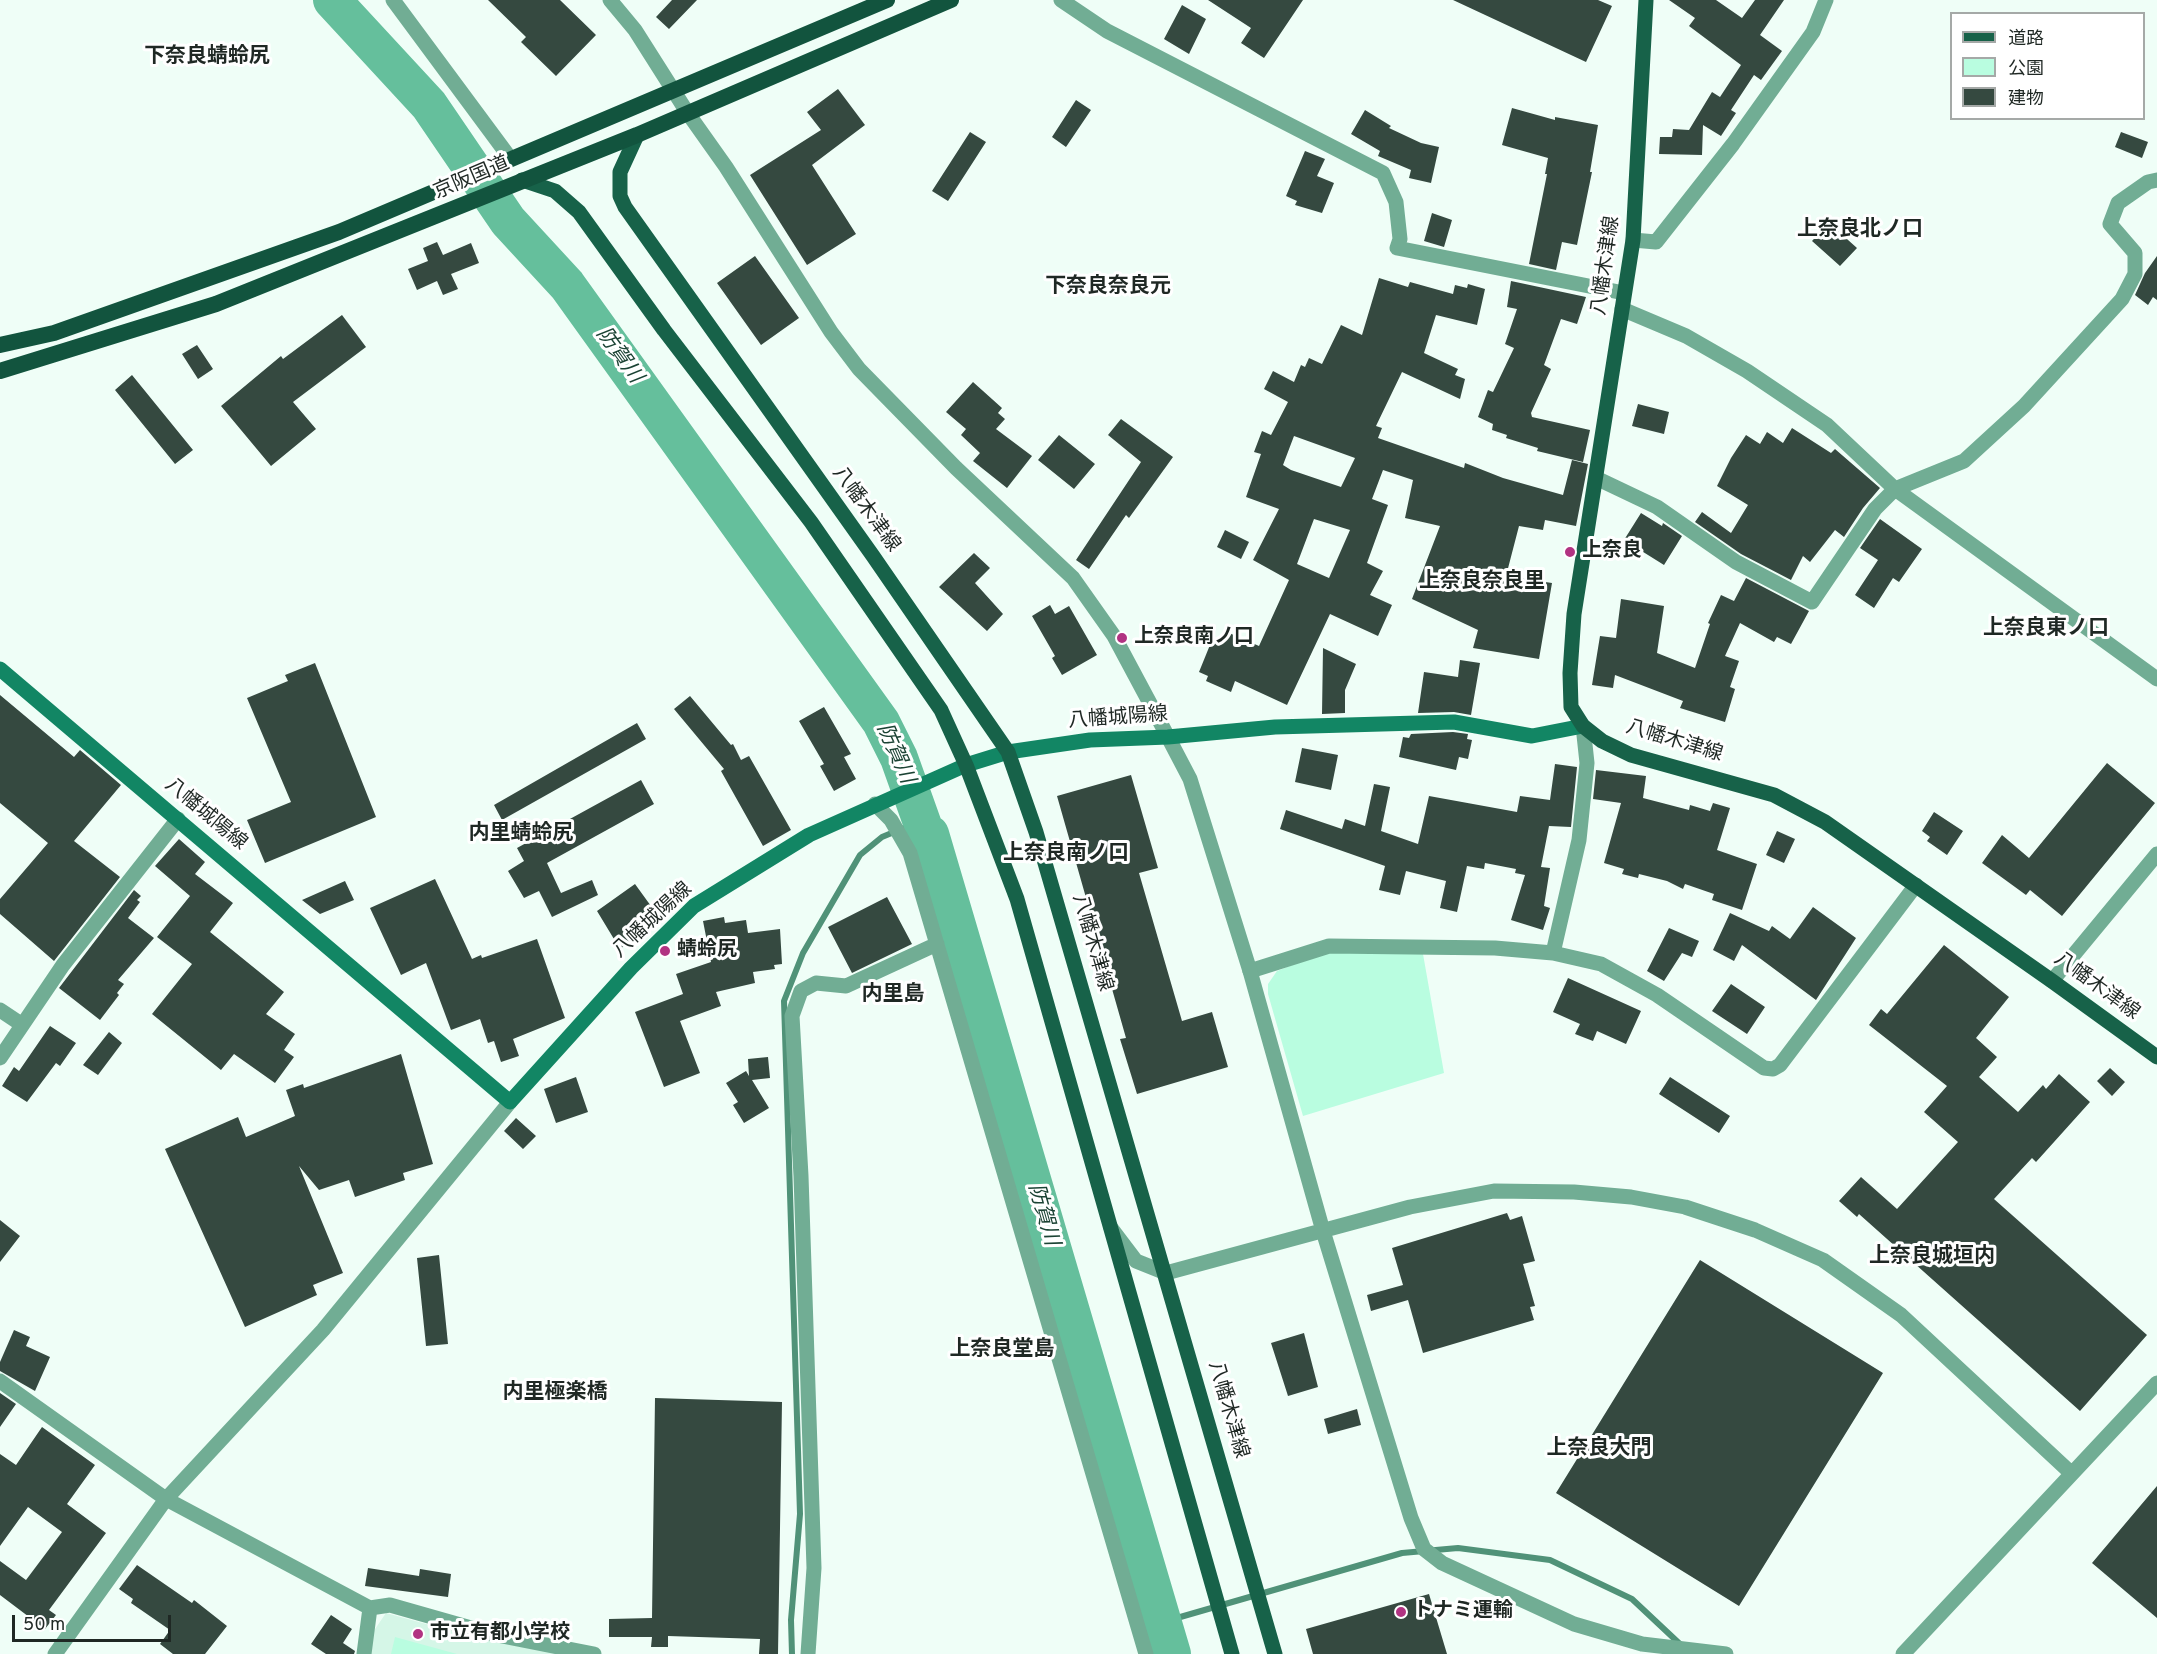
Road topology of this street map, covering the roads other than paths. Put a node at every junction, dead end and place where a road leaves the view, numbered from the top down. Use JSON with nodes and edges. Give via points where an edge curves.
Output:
{"nodes":[{"id":1,"x":393,"y":0,"type":"edge"},
{"id":2,"x":610,"y":0,"type":"edge"},
{"id":3,"x":887,"y":0,"type":"edge"},
{"id":4,"x":951,"y":0,"type":"edge"},
{"id":5,"x":1061,"y":0,"type":"edge"},
{"id":6,"x":1646,"y":0,"type":"edge"},
{"id":7,"x":1826,"y":0,"type":"edge"},
{"id":8,"x":673,"y":91,"type":"junction"},
{"id":9,"x":687,"y":112,"type":"junction"},
{"id":10,"x":637,"y":135,"type":"junction"},
{"id":11,"x":506,"y":160,"type":"junction"},
{"id":12,"x":2157,"y":180,"type":"edge"},
{"id":13,"x":519,"y":182,"type":"junction"},
{"id":14,"x":1633,"y":240,"type":"junction"},
{"id":15,"x":1624,"y":293,"type":"junction"},
{"id":16,"x":1622,"y":309,"type":"junction"},
{"id":17,"x":0,"y":345,"type":"edge"},
{"id":18,"x":0,"y":371,"type":"edge"},
{"id":19,"x":1596,"y":478,"type":"junction"},
{"id":20,"x":1894,"y":489,"type":"junction"},
{"id":21,"x":0,"y":669,"type":"edge"},
{"id":22,"x":2157,"y":679,"type":"edge"},
{"id":23,"x":1583,"y":726,"type":"junction"},
{"id":24,"x":1168,"y":737,"type":"junction"},
{"id":25,"x":1008,"y":752,"type":"junction"},
{"id":26,"x":966,"y":765,"type":"junction"},
{"id":27,"x":875,"y":804,"type":"junction"},
{"id":28,"x":178,"y":819,"type":"junction"},
{"id":29,"x":2157,"y":854,"type":"edge"},
{"id":30,"x":1916,"y":885,"type":"junction"},
{"id":31,"x":937,"y":944,"type":"junction"},
{"id":32,"x":1553,"y":953,"type":"junction"},
{"id":33,"x":1250,"y":971,"type":"junction"},
{"id":34,"x":2052,"y":981,"type":"junction"},
{"id":35,"x":0,"y":1010,"type":"edge"},
{"id":36,"x":21,"y":1024,"type":"junction"},
{"id":37,"x":2157,"y":1057,"type":"edge"},
{"id":38,"x":0,"y":1058,"type":"edge"},
{"id":39,"x":510,"y":1102,"type":"junction"},
{"id":40,"x":1110,"y":1225,"type":"junction"},
{"id":41,"x":1323,"y":1231,"type":"junction"},
{"id":42,"x":1166,"y":1274,"type":"junction"},
{"id":43,"x":0,"y":1381,"type":"edge"},
{"id":44,"x":2157,"y":1383,"type":"edge"},
{"id":45,"x":2071,"y":1473,"type":"junction"},
{"id":46,"x":166,"y":1499,"type":"junction"},
{"id":47,"x":370,"y":1608,"type":"junction"},
{"id":48,"x":55,"y":1654,"type":"edge"},
{"id":49,"x":364,"y":1654,"type":"edge"},
{"id":50,"x":594,"y":1654,"type":"edge"},
{"id":51,"x":808,"y":1654,"type":"edge"},
{"id":52,"x":1146,"y":1654,"type":"edge"},
{"id":53,"x":1232,"y":1654,"type":"edge"},
{"id":54,"x":1275,"y":1654,"type":"edge"},
{"id":55,"x":1726,"y":1654,"type":"edge"},
{"id":56,"x":1903,"y":1654,"type":"edge"}],
"edges":[{"from":1,"to":11,"type":"street"},
{"from":2,"to":8,"type":"street","via":[[635,30]]},
{"from":3,"to":8,"type":"highway","name":"京阪国道"},
{"from":4,"to":9,"type":"highway","name":"京阪国道"},
{"from":5,"to":15,"type":"street","via":[[1107,31],[1383,173],[1396,202],[1400,239],[1397,248]]},
{"from":6,"to":14,"type":"main road","name":"八幡木津線"},
{"from":7,"to":14,"type":"street","via":[[1813,32],[1656,242]]},
{"from":8,"to":9,"type":"street"},
{"from":8,"to":11,"type":"highway","name":"京阪国道"},
{"from":9,"to":10,"type":"highway","name":"京阪国道"},
{"from":9,"to":24,"type":"street","via":[[859,369],[964,476],[1073,578],[1114,636]]},
{"from":10,"to":13,"type":"highway","name":"京阪国道"},
{"from":10,"to":25,"type":"main road","name":"八幡木津線","via":[[620,172],[620,196],[625,207]]},
{"from":11,"to":17,"type":"highway","name":"京阪国道","via":[[339,232],[54,333]]},
{"from":12,"to":20,"type":"street","via":[[2118,203],[2110,224],[2134,253],[2135,274],[2122,299],[2024,406],[1964,461]]},
{"from":13,"to":18,"type":"highway","name":"京阪国道","via":[[216,304]]},
{"from":13,"to":26,"type":"main road","via":[[555,191],[579,212],[811,522],[941,711]]},
{"from":14,"to":15,"type":"main road","name":"八幡木津線"},
{"from":15,"to":16,"type":"main road","name":"八幡木津線"},
{"from":16,"to":19,"type":"main road","name":"八幡木津線"},
{"from":16,"to":20,"type":"street","via":[[1686,336],[1747,371],[1827,425]]},
{"from":19,"to":20,"type":"street","via":[[1657,507],[1736,562],[1812,602],[1875,509]]},
{"from":19,"to":23,"type":"main road","name":"八幡木津線","via":[[1574,614],[1569,673],[1571,707]]},
{"from":20,"to":22,"type":"street"},
{"from":21,"to":28,"type":"main road","name":"八幡城陽線"},
{"from":23,"to":24,"type":"main road","name":"八幡城陽線","via":[[1532,736],[1454,722],[1275,727]]},
{"from":23,"to":30,"type":"main road","name":"八幡木津線","via":[[1602,741],[1631,755],[1774,795],[1825,822]]},
{"from":23,"to":32,"type":"street","via":[[1587,763],[1579,840]]},
{"from":24,"to":25,"type":"main road","name":"八幡城陽線","via":[[1090,740]]},
{"from":24,"to":33,"type":"street","via":[[1190,779]]},
{"from":25,"to":26,"type":"main road","name":"八幡城陽線"},
{"from":25,"to":42,"type":"main road","name":"八幡木津線","via":[[1036,832]]},
{"from":26,"to":27,"type":"main road","name":"八幡城陽線"},
{"from":26,"to":40,"type":"main road","via":[[1017,899]]},
{"from":27,"to":31,"type":"street","via":[[891,819],[910,854]]},
{"from":27,"to":39,"type":"main road","name":"八幡城陽線","via":[[809,836],[694,906],[631,968]]},
{"from":28,"to":36,"type":"street"},
{"from":28,"to":39,"type":"main road","name":"八幡城陽線"},
{"from":29,"to":34,"type":"street"},
{"from":30,"to":32,"type":"street","via":[[1773,1070],[1764,1068],[1657,995],[1601,964]]},
{"from":30,"to":34,"type":"main road","name":"八幡木津線"},
{"from":31,"to":51,"type":"street","via":[[846,986],[816,983],[801,991],[792,1016],[814,1568]]},
{"from":31,"to":52,"type":"street"},
{"from":32,"to":33,"type":"street","via":[[1495,948],[1329,946]]},
{"from":33,"to":41,"type":"street"},
{"from":34,"to":37,"type":"main road","name":"八幡木津線"},
{"from":35,"to":36,"type":"street"},
{"from":36,"to":38,"type":"street"},
{"from":39,"to":46,"type":"street","via":[[324,1330]]},
{"from":40,"to":42,"type":"street","via":[[1136,1261]]},
{"from":40,"to":53,"type":"main road"},
{"from":41,"to":42,"type":"street"},
{"from":41,"to":45,"type":"street","via":[[1410,1207],[1494,1191],[1631,1197],[1684,1208],[1755,1230],[1823,1260],[1901,1316]]},
{"from":41,"to":55,"type":"street","via":[[1411,1518],[1424,1549],[1442,1563],[1574,1624],[1642,1644]]},
{"from":42,"to":54,"type":"main road","name":"八幡木津線"},
{"from":43,"to":46,"type":"street"},
{"from":44,"to":45,"type":"street"},
{"from":45,"to":56,"type":"street"},
{"from":46,"to":47,"type":"street"},
{"from":46,"to":48,"type":"street"},
{"from":47,"to":49,"type":"street"},
{"from":47,"to":50,"type":"street","via":[[390,1605],[492,1634]]}]}
